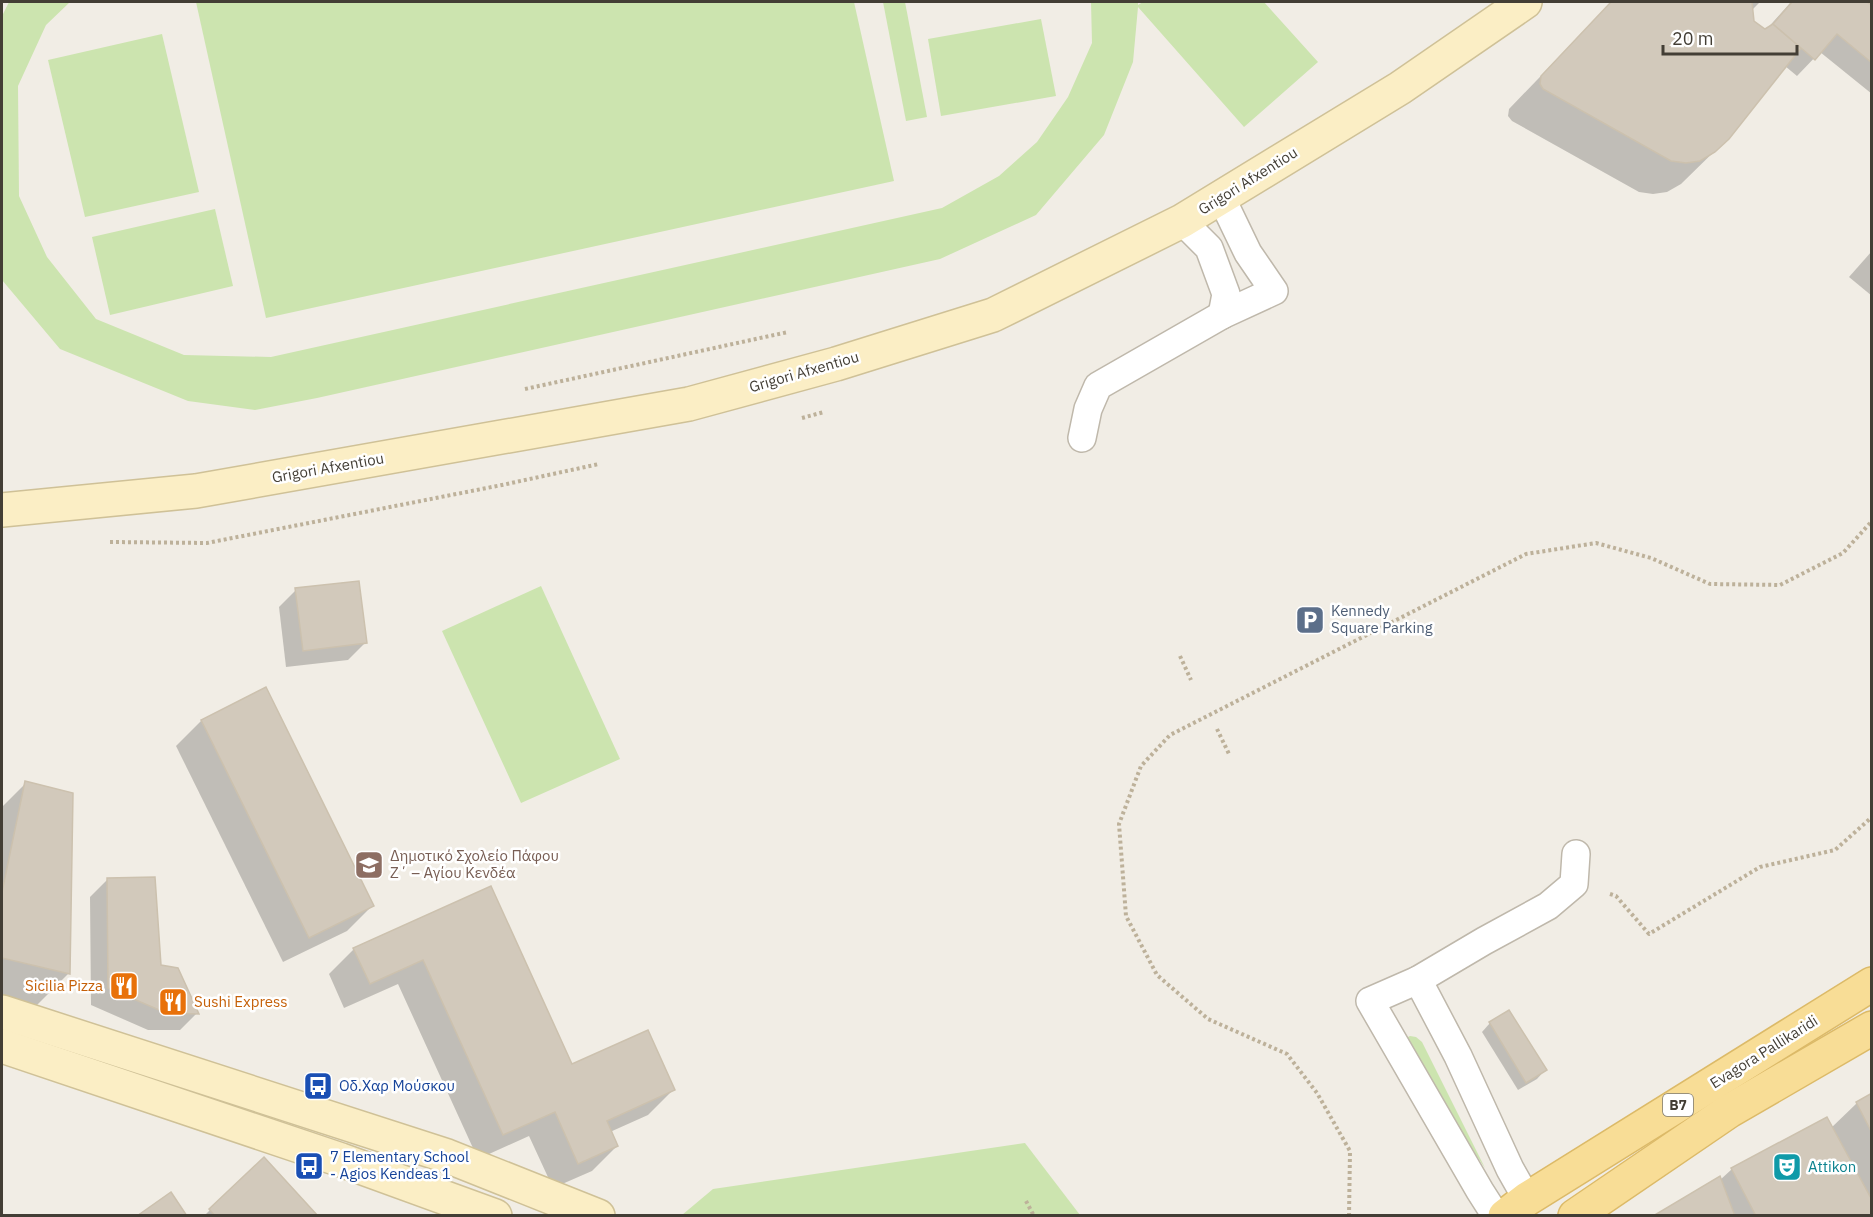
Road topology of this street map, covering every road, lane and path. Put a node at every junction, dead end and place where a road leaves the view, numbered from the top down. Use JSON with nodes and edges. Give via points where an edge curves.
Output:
{"nodes":[{"id":1,"x":1525,"y":2,"type":"edge"},
{"id":2,"x":1221,"y":196,"type":"junction"},
{"id":3,"x":1182,"y":221,"type":"junction"},
{"id":4,"x":1222,"y":315,"type":"junction"},
{"id":5,"x":789,"y":332,"type":"dead end"},
{"id":6,"x":514,"y":392,"type":"dead end"},
{"id":7,"x":1082,"y":438,"type":"dead end"},
{"id":8,"x":2,"y":510,"type":"edge"},
{"id":9,"x":1872,"y":520,"type":"edge"},
{"id":10,"x":1180,"y":656,"type":"dead end"},
{"id":11,"x":1191,"y":680,"type":"dead end"},
{"id":12,"x":1217,"y":729,"type":"dead end"},
{"id":13,"x":1229,"y":754,"type":"dead end"},
{"id":14,"x":1872,"y":817,"type":"edge"},
{"id":15,"x":1576,"y":854,"type":"dead end"},
{"id":16,"x":1574,"y":884,"type":"junction"},
{"id":17,"x":1418,"y":980,"type":"junction"},
{"id":18,"x":1872,"y":984,"type":"edge"},
{"id":19,"x":2,"y":1012,"type":"edge"},
{"id":20,"x":1872,"y":1028,"type":"edge"},
{"id":21,"x":2,"y":1046,"type":"edge"},
{"id":22,"x":1026,"y":1201,"type":"dead end"},
{"id":23,"x":1516,"y":1207,"type":"edge"},
{"id":24,"x":495,"y":1215,"type":"edge"},
{"id":25,"x":598,"y":1215,"type":"edge"},
{"id":26,"x":1034,"y":1215,"type":"edge"},
{"id":27,"x":1348,"y":1215,"type":"edge"},
{"id":28,"x":1496,"y":1215,"type":"edge"},
{"id":29,"x":1575,"y":1215,"type":"edge"}],
"edges":[{"from":1,"to":2,"type":"street","name":"Grigori Afxentiou","via":[[1400,88]]},
{"from":2,"to":3,"type":"street","name":"Grigori Afxentiou"},
{"from":2,"to":4,"type":"lane","via":[[1248,253],[1274,291]]},
{"from":3,"to":4,"type":"lane","via":[[1209,248],[1226,294]]},
{"from":3,"to":8,"type":"street","name":"Grigori Afxentiou","via":[[993,315],[689,404],[196,491]]},
{"from":4,"to":7,"type":"lane","via":[[1098,386]]},
{"from":5,"to":6,"type":"path"},
{"from":9,"to":27,"type":"path","bridge":true,"via":[[1843,553],[1780,585],[1710,584],[1651,558],[1596,543],[1526,554],[1170,735],[1141,766],[1119,824],[1126,916],[1157,975],[1208,1019],[1287,1054],[1317,1093],[1350,1151]]},
{"from":10,"to":11,"type":"path"},
{"from":12,"to":13,"type":"path"},
{"from":14,"to":16,"type":"path","via":[[1835,850],[1760,867],[1649,934],[1616,896]]},
{"from":15,"to":16,"type":"lane"},
{"from":16,"to":17,"type":"lane","via":[[1548,906]]},
{"from":17,"to":23,"type":"lane","via":[[1510,1169]]},
{"from":17,"to":28,"type":"lane","via":[[1370,1001]]},
{"from":18,"to":23,"type":"main road","name":"Evagora Pallikaridi","number":"B7"},
{"from":19,"to":25,"type":"street","via":[[447,1156]]},
{"from":20,"to":29,"type":"main road","number":"B7","via":[[1729,1112]]},
{"from":21,"to":24,"type":"street"},
{"from":22,"to":26,"type":"path"}]}
